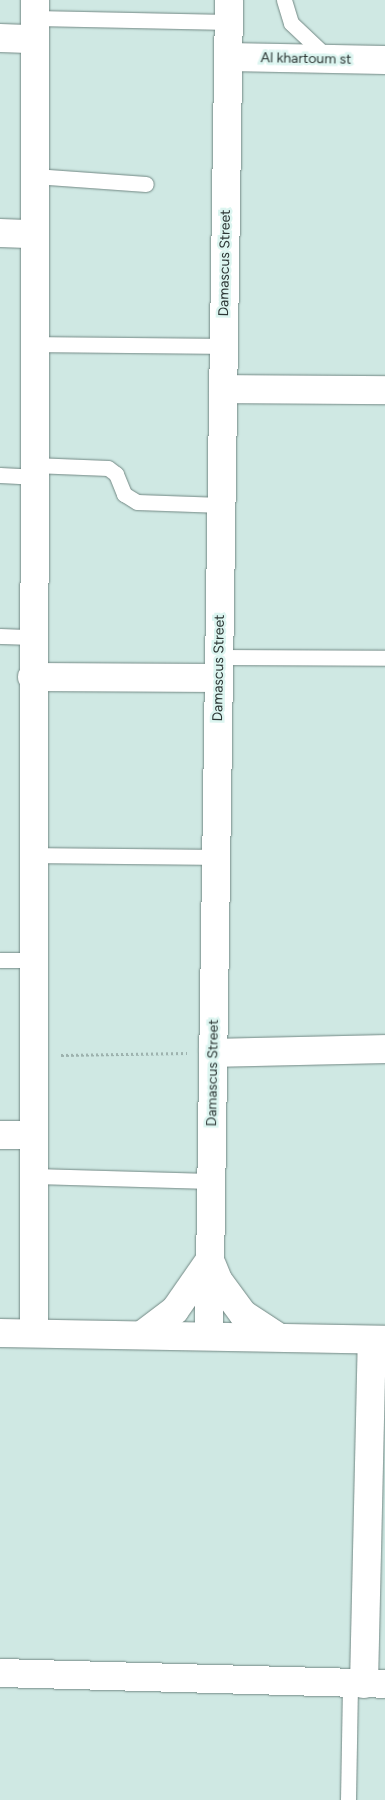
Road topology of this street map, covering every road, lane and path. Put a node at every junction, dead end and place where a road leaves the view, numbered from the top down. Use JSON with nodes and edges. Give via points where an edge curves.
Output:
{"nodes":[{"id":1,"x":284,"y":0,"type":"edge"},
{"id":2,"x":229,"y":11,"type":"edge"},
{"id":3,"x":35,"y":19,"type":"edge"},
{"id":4,"x":0,"y":38,"type":"edge"},
{"id":5,"x":228,"y":57,"type":"junction"},
{"id":6,"x":329,"y":59,"type":"junction"},
{"id":7,"x":385,"y":60,"type":"edge"},
{"id":8,"x":34,"y":176,"type":"junction"},
{"id":9,"x":146,"y":184,"type":"dead end"},
{"id":10,"x":0,"y":233,"type":"edge"},
{"id":11,"x":34,"y":234,"type":"junction"},
{"id":12,"x":33,"y":344,"type":"junction"},
{"id":13,"x":224,"y":346,"type":"junction"},
{"id":14,"x":223,"y":389,"type":"junction"},
{"id":15,"x":385,"y":390,"type":"edge"},
{"id":16,"x":33,"y":471,"type":"junction"},
{"id":17,"x":0,"y":475,"type":"edge"},
{"id":18,"x":222,"y":505,"type":"junction"},
{"id":19,"x":0,"y":636,"type":"edge"},
{"id":20,"x":32,"y":638,"type":"junction"},
{"id":21,"x":385,"y":658,"type":"edge"},
{"id":22,"x":219,"y":667,"type":"junction"},
{"id":23,"x":32,"y":677,"type":"junction"},
{"id":24,"x":32,"y":856,"type":"junction"},
{"id":25,"x":216,"y":857,"type":"junction"},
{"id":26,"x":0,"y":960,"type":"edge"},
{"id":27,"x":32,"y":960,"type":"junction"},
{"id":28,"x":385,"y":1049,"type":"edge"},
{"id":29,"x":214,"y":1053,"type":"junction"},
{"id":30,"x":32,"y":1055,"type":"junction"},
{"id":31,"x":0,"y":1134,"type":"edge"},
{"id":32,"x":33,"y":1135,"type":"junction"},
{"id":33,"x":33,"y":1176,"type":"junction"},
{"id":34,"x":212,"y":1181,"type":"junction"},
{"id":35,"x":210,"y":1260,"type":"junction"},
{"id":36,"x":0,"y":1333,"type":"edge"},
{"id":37,"x":34,"y":1333,"type":"junction"},
{"id":38,"x":142,"y":1335,"type":"junction"},
{"id":39,"x":209,"y":1336,"type":"junction"},
{"id":40,"x":278,"y":1338,"type":"junction"},
{"id":41,"x":378,"y":1340,"type":"edge"},
{"id":42,"x":0,"y":1674,"type":"edge"},
{"id":43,"x":366,"y":1683,"type":"edge"},
{"id":44,"x":348,"y":1800,"type":"edge"}],
"edges":[{"from":1,"to":6,"type":"lane","via":[[292,23]]},
{"from":2,"to":3,"type":"lane"},
{"from":2,"to":5,"type":"street","name":"Damascus Street"},
{"from":3,"to":4,"type":"street"},
{"from":3,"to":8,"type":"street"},
{"from":5,"to":6,"type":"street","name":"Al khartoum st"},
{"from":5,"to":13,"type":"street","name":"Damascus Street"},
{"from":6,"to":7,"type":"street","name":"Al khartoum st"},
{"from":8,"to":9,"type":"lane"},
{"from":8,"to":11,"type":"street"},
{"from":10,"to":11,"type":"street"},
{"from":11,"to":12,"type":"street"},
{"from":12,"to":13,"type":"lane"},
{"from":12,"to":16,"type":"street"},
{"from":13,"to":14,"type":"street","name":"Damascus Street"},
{"from":14,"to":15,"type":"street"},
{"from":14,"to":18,"type":"street","name":"Damascus Street"},
{"from":16,"to":17,"type":"lane"},
{"from":16,"to":18,"type":"lane","via":[[108,468],[116,474],[124,494],[137,502]]},
{"from":16,"to":20,"type":"street"},
{"from":18,"to":22,"type":"street","name":"Damascus Street"},
{"from":19,"to":20,"type":"lane"},
{"from":20,"to":23,"type":"street"},
{"from":21,"to":22,"type":"lane"},
{"from":22,"to":23,"type":"street"},
{"from":22,"to":25,"type":"street","name":"Damascus Street"},
{"from":23,"to":24,"type":"street"},
{"from":24,"to":25,"type":"lane"},
{"from":24,"to":27,"type":"street"},
{"from":25,"to":29,"type":"street","name":"Damascus Street"},
{"from":26,"to":27,"type":"lane"},
{"from":27,"to":30,"type":"street"},
{"from":28,"to":29,"type":"street"},
{"from":29,"to":30,"type":"path"},
{"from":29,"to":34,"type":"street","name":"Damascus Street"},
{"from":30,"to":32,"type":"street"},
{"from":31,"to":32,"type":"street"},
{"from":32,"to":33,"type":"street"},
{"from":33,"to":34,"type":"lane"},
{"from":33,"to":37,"type":"street"},
{"from":34,"to":35,"type":"street","name":"Damascus Street"},
{"from":35,"to":38,"type":"street","via":[[175,1310]]},
{"from":35,"to":39,"type":"street","name":"Damascus Street"},
{"from":35,"to":40,"type":"street","via":[[218,1280],[243,1314]]},
{"from":36,"to":37,"type":"street"},
{"from":37,"to":38,"type":"street"},
{"from":38,"to":39,"type":"street"},
{"from":39,"to":40,"type":"street"},
{"from":40,"to":41,"type":"street"},
{"from":41,"to":43,"type":"street"},
{"from":42,"to":43,"type":"street"},
{"from":43,"to":44,"type":"lane"}]}
